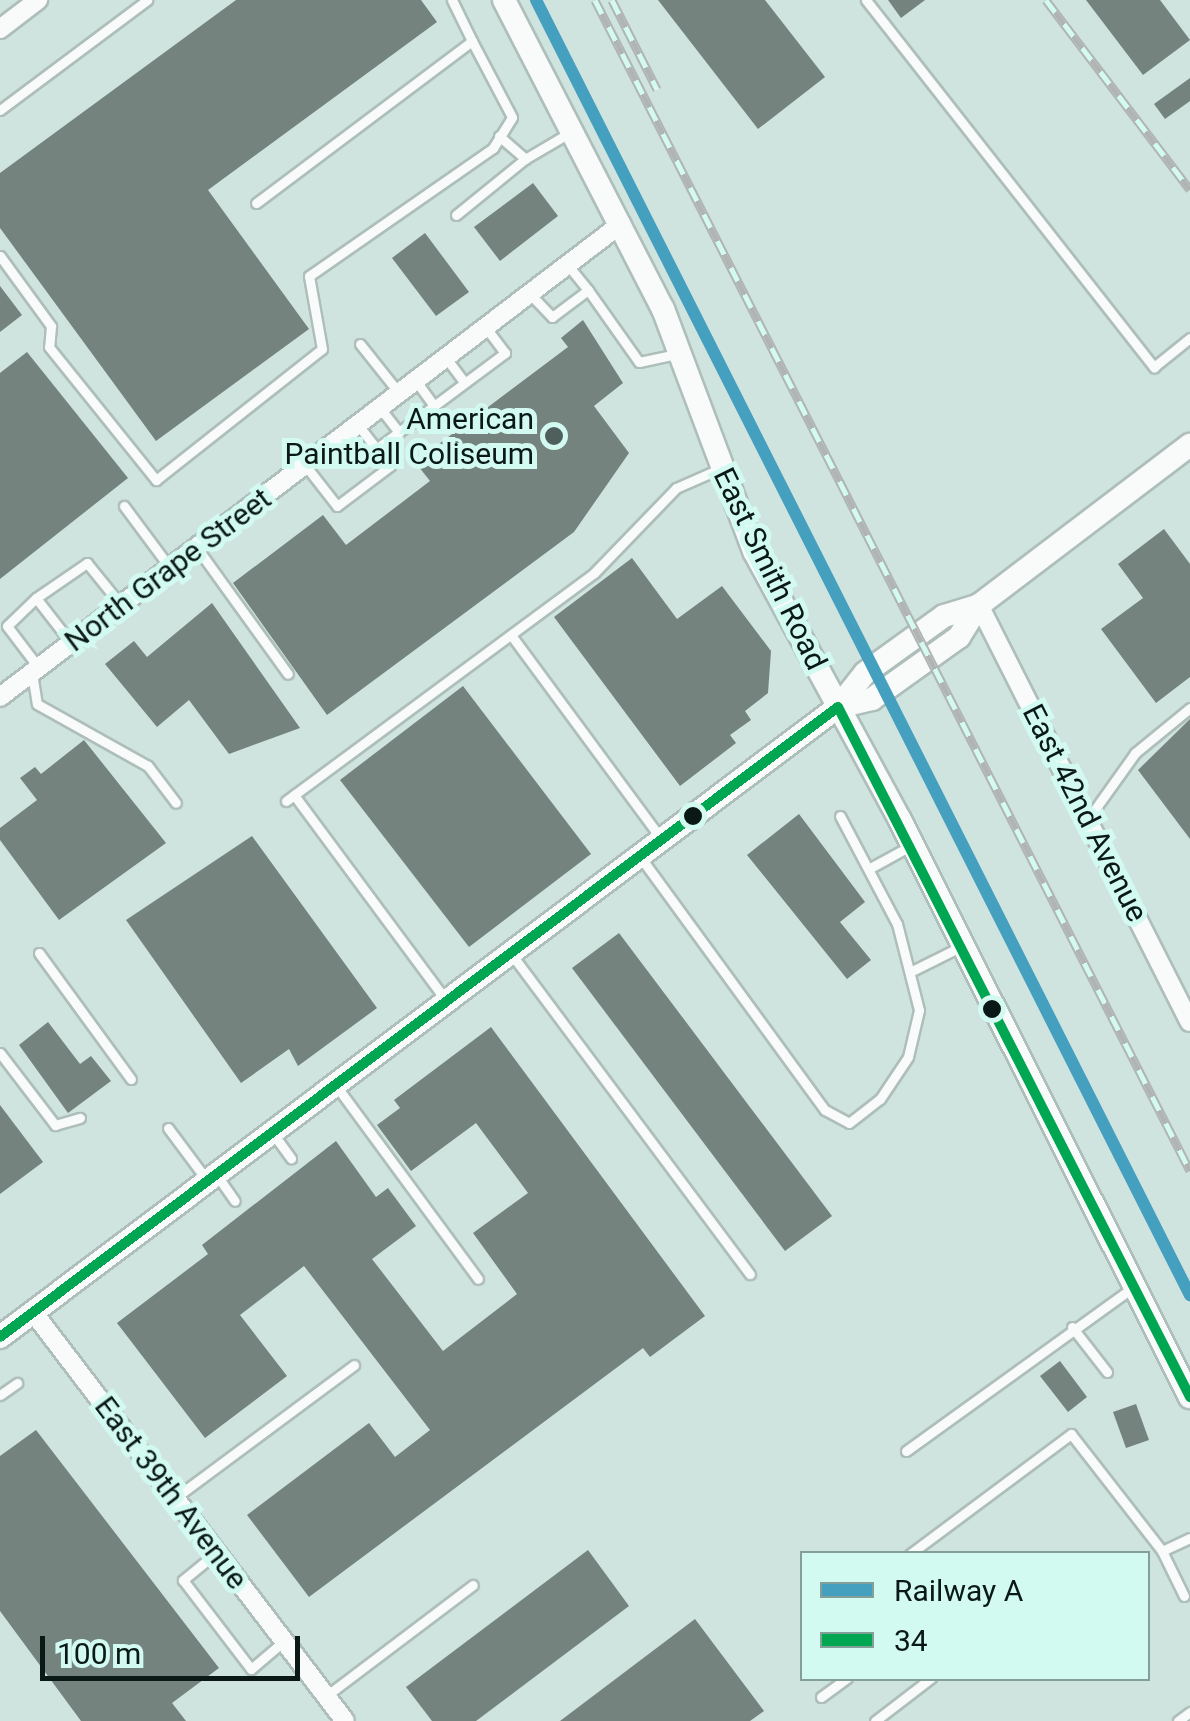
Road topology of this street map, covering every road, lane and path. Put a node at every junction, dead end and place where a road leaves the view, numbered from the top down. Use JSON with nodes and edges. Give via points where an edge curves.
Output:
{"nodes":[{"id":1,"x":38,"y":0,"type":"edge"},
{"id":2,"x":147,"y":0,"type":"edge"},
{"id":3,"x":452,"y":0,"type":"edge"},
{"id":4,"x":504,"y":0,"type":"edge"},
{"id":5,"x":866,"y":0,"type":"edge"},
{"id":6,"x":0,"y":29,"type":"edge"},
{"id":7,"x":472,"y":41,"type":"junction"},
{"id":8,"x":0,"y":110,"type":"edge"},
{"id":9,"x":573,"y":131,"type":"junction"},
{"id":10,"x":499,"y":136,"type":"junction"},
{"id":11,"x":525,"y":160,"type":"junction"},
{"id":12,"x":256,"y":203,"type":"dead end"},
{"id":13,"x":456,"y":215,"type":"dead end"},
{"id":14,"x":621,"y":224,"type":"junction"},
{"id":15,"x":0,"y":256,"type":"edge"},
{"id":16,"x":568,"y":265,"type":"junction"},
{"id":17,"x":588,"y":290,"type":"junction"},
{"id":18,"x":530,"y":294,"type":"junction"},
{"id":19,"x":486,"y":328,"type":"junction"},
{"id":20,"x":1190,"y":338,"type":"edge"},
{"id":21,"x":360,"y":344,"type":"dead end"},
{"id":22,"x":680,"y":353,"type":"junction"},
{"id":23,"x":446,"y":358,"type":"junction"},
{"id":24,"x":416,"y":381,"type":"junction"},
{"id":25,"x":465,"y":383,"type":"junction"},
{"id":26,"x":399,"y":393,"type":"junction"},
{"id":27,"x":434,"y":406,"type":"junction"},
{"id":28,"x":380,"y":408,"type":"junction"},
{"id":29,"x":358,"y":425,"type":"junction"},
{"id":30,"x":398,"y":432,"type":"junction"},
{"id":31,"x":1190,"y":445,"type":"edge"},
{"id":32,"x":376,"y":449,"type":"junction"},
{"id":33,"x":305,"y":465,"type":"junction"},
{"id":34,"x":719,"y":470,"type":"junction"},
{"id":35,"x":124,"y":506,"type":"dead end"},
{"id":36,"x":197,"y":548,"type":"junction"},
{"id":37,"x":170,"y":568,"type":"junction"},
{"id":38,"x":36,"y":598,"type":"junction"},
{"id":39,"x":117,"y":600,"type":"dead end"},
{"id":40,"x":979,"y":604,"type":"junction"},
{"id":41,"x":511,"y":635,"type":"junction"},
{"id":42,"x":72,"y":643,"type":"junction"},
{"id":43,"x":36,"y":670,"type":"junction"},
{"id":44,"x":288,"y":674,"type":"dead end"},
{"id":45,"x":0,"y":696,"type":"edge"},
{"id":46,"x":838,"y":706,"type":"junction"},
{"id":47,"x":1190,"y":708,"type":"edge"},
{"id":48,"x":176,"y":803,"type":"dead end"},
{"id":49,"x":840,"y":816,"type":"dead end"},
{"id":50,"x":1088,"y":820,"type":"junction"},
{"id":51,"x":662,"y":839,"type":"junction"},
{"id":52,"x":912,"y":845,"type":"junction"},
{"id":53,"x":640,"y":856,"type":"junction"},
{"id":54,"x":872,"y":867,"type":"junction"},
{"id":55,"x":963,"y":946,"type":"junction"},
{"id":56,"x":39,"y":952,"type":"dead end"},
{"id":57,"x":510,"y":953,"type":"junction"},
{"id":58,"x":914,"y":970,"type":"junction"},
{"id":59,"x":446,"y":1002,"type":"junction"},
{"id":60,"x":1190,"y":1022,"type":"edge"},
{"id":61,"x":0,"y":1053,"type":"edge"},
{"id":62,"x":132,"y":1078,"type":"dead end"},
{"id":63,"x":335,"y":1085,"type":"junction"},
{"id":64,"x":80,"y":1118,"type":"dead end"},
{"id":65,"x":168,"y":1128,"type":"dead end"},
{"id":66,"x":272,"y":1132,"type":"junction"},
{"id":67,"x":291,"y":1158,"type":"dead end"},
{"id":68,"x":212,"y":1178,"type":"junction"},
{"id":69,"x":235,"y":1200,"type":"dead end"},
{"id":70,"x":750,"y":1274,"type":"dead end"},
{"id":71,"x":478,"y":1279,"type":"dead end"},
{"id":72,"x":1134,"y":1286,"type":"junction"},
{"id":73,"x":33,"y":1312,"type":"junction"},
{"id":74,"x":1072,"y":1327,"type":"junction"},
{"id":75,"x":0,"y":1337,"type":"edge"},
{"id":76,"x":354,"y":1364,"type":"dead end"},
{"id":77,"x":1107,"y":1372,"type":"dead end"},
{"id":78,"x":17,"y":1382,"type":"dead end"},
{"id":79,"x":0,"y":1395,"type":"edge"},
{"id":80,"x":1190,"y":1397,"type":"edge"},
{"id":81,"x":906,"y":1450,"type":"dead end"},
{"id":82,"x":175,"y":1498,"type":"junction"},
{"id":83,"x":1190,"y":1538,"type":"edge"},
{"id":84,"x":914,"y":1551,"type":"edge"},
{"id":85,"x":1162,"y":1551,"type":"junction"},
{"id":86,"x":216,"y":1553,"type":"junction"},
{"id":87,"x":473,"y":1584,"type":"dead end"},
{"id":88,"x":1184,"y":1596,"type":"dead end"},
{"id":89,"x":284,"y":1641,"type":"junction"},
{"id":90,"x":842,"y":1681,"type":"edge"},
{"id":91,"x":928,"y":1681,"type":"edge"},
{"id":92,"x":326,"y":1696,"type":"junction"},
{"id":93,"x":822,"y":1697,"type":"dead end"},
{"id":94,"x":1190,"y":1712,"type":"edge"},
{"id":95,"x":345,"y":1721,"type":"edge"},
{"id":96,"x":875,"y":1721,"type":"edge"},
{"id":97,"x":1178,"y":1721,"type":"edge"}],
"edges":[{"from":1,"to":6,"type":"street"},
{"from":2,"to":8,"type":"lane"},
{"from":3,"to":7,"type":"lane"},
{"from":4,"to":9,"type":"street","name":"East Smith Road"},
{"from":5,"to":20,"type":"lane","via":[[1154,367]]},
{"from":7,"to":10,"type":"lane","via":[[512,117]]},
{"from":7,"to":12,"type":"lane"},
{"from":9,"to":11,"type":"lane"},
{"from":9,"to":14,"type":"street","name":"East Smith Road"},
{"from":10,"to":11,"type":"lane"},
{"from":10,"to":15,"type":"lane","via":[[493,148],[310,276],[322,350],[156,480],[49,348],[51,326]]},
{"from":11,"to":13,"type":"lane"},
{"from":14,"to":16,"type":"street","name":"North Grape Street"},
{"from":14,"to":22,"type":"street","name":"East Smith Road"},
{"from":16,"to":17,"type":"lane"},
{"from":16,"to":18,"type":"street","name":"North Grape Street"},
{"from":17,"to":18,"type":"lane","via":[[552,317]]},
{"from":17,"to":22,"type":"lane","via":[[639,362]]},
{"from":18,"to":19,"type":"street","name":"North Grape Street"},
{"from":19,"to":23,"type":"street","name":"North Grape Street"},
{"from":19,"to":25,"type":"lane","via":[[505,353]]},
{"from":21,"to":26,"type":"lane"},
{"from":22,"to":34,"type":"street","name":"East Smith Road"},
{"from":23,"to":24,"type":"street","name":"North Grape Street"},
{"from":23,"to":25,"type":"lane"},
{"from":24,"to":26,"type":"street","name":"North Grape Street"},
{"from":24,"to":27,"type":"lane"},
{"from":25,"to":27,"type":"lane"},
{"from":26,"to":28,"type":"street","name":"North Grape Street"},
{"from":27,"to":30,"type":"lane"},
{"from":28,"to":29,"type":"street","name":"North Grape Street"},
{"from":28,"to":30,"type":"lane"},
{"from":29,"to":32,"type":"lane"},
{"from":29,"to":33,"type":"street","name":"North Grape Street"},
{"from":30,"to":32,"type":"lane"},
{"from":31,"to":40,"type":"street"},
{"from":32,"to":33,"type":"lane","via":[[390,466],[337,506]]},
{"from":33,"to":36,"type":"street","name":"North Grape Street"},
{"from":34,"to":41,"type":"lane","via":[[676,488],[594,573]]},
{"from":34,"to":46,"type":"street","name":"East Smith Road"},
{"from":35,"to":37,"type":"lane"},
{"from":36,"to":37,"type":"street","name":"North Grape Street"},
{"from":36,"to":44,"type":"lane"},
{"from":37,"to":42,"type":"street","name":"North Grape Street"},
{"from":38,"to":39,"type":"lane","via":[[87,563]]},
{"from":38,"to":42,"type":"lane"},
{"from":38,"to":43,"type":"lane","via":[[7,626]]},
{"from":40,"to":46,"type":"street","via":[[959,637],[872,699]]},
{"from":40,"to":50,"type":"street","name":"East 42nd Avenue"},
{"from":41,"to":51,"type":"lane"},
{"from":41,"to":59,"type":"lane","via":[[290,798]]},
{"from":42,"to":43,"type":"street","name":"North Grape Street"},
{"from":43,"to":45,"type":"street","name":"North Grape Street"},
{"from":43,"to":48,"type":"lane","via":[[37,704],[148,766]]},
{"from":46,"to":51,"type":"street"},
{"from":46,"to":52,"type":"street","name":"East Smith Road"},
{"from":47,"to":50,"type":"lane","via":[[1135,753]]},
{"from":49,"to":54,"type":"lane"},
{"from":50,"to":60,"type":"street","name":"East 42nd Avenue"},
{"from":51,"to":53,"type":"street"},
{"from":52,"to":54,"type":"lane"},
{"from":52,"to":55,"type":"street","name":"East Smith Road"},
{"from":53,"to":57,"type":"street"},
{"from":53,"to":58,"type":"lane","via":[[824,1110],[840,1122],[864,1114],[908,1057],[919,1010]]},
{"from":54,"to":58,"type":"lane"},
{"from":55,"to":58,"type":"lane"},
{"from":55,"to":72,"type":"street","name":"East Smith Road"},
{"from":56,"to":62,"type":"lane"},
{"from":57,"to":59,"type":"street"},
{"from":57,"to":70,"type":"lane"},
{"from":59,"to":63,"type":"street"},
{"from":61,"to":64,"type":"lane","via":[[55,1125]]},
{"from":63,"to":66,"type":"street"},
{"from":63,"to":71,"type":"lane"},
{"from":65,"to":68,"type":"lane"},
{"from":66,"to":67,"type":"lane"},
{"from":66,"to":68,"type":"street"},
{"from":68,"to":69,"type":"lane"},
{"from":68,"to":73,"type":"street"},
{"from":72,"to":74,"type":"lane"},
{"from":72,"to":80,"type":"street","name":"East Smith Road"},
{"from":73,"to":75,"type":"street"},
{"from":73,"to":82,"type":"street","name":"East 39th Avenue"},
{"from":74,"to":77,"type":"lane"},
{"from":74,"to":81,"type":"lane"},
{"from":76,"to":82,"type":"lane"},
{"from":78,"to":79,"type":"lane"},
{"from":82,"to":86,"type":"street","name":"East 39th Avenue"},
{"from":83,"to":85,"type":"lane"},
{"from":84,"to":85,"type":"lane","via":[[1071,1434]]},
{"from":85,"to":88,"type":"lane"},
{"from":86,"to":89,"type":"street","name":"East 39th Avenue"},
{"from":86,"to":89,"type":"lane","via":[[184,1580],[251,1668]]},
{"from":87,"to":92,"type":"lane"},
{"from":89,"to":92,"type":"street","name":"East 39th Avenue"},
{"from":90,"to":93,"type":"lane"},
{"from":91,"to":96,"type":"lane"},
{"from":92,"to":95,"type":"street","name":"East 39th Avenue"},
{"from":94,"to":97,"type":"lane"}]}
